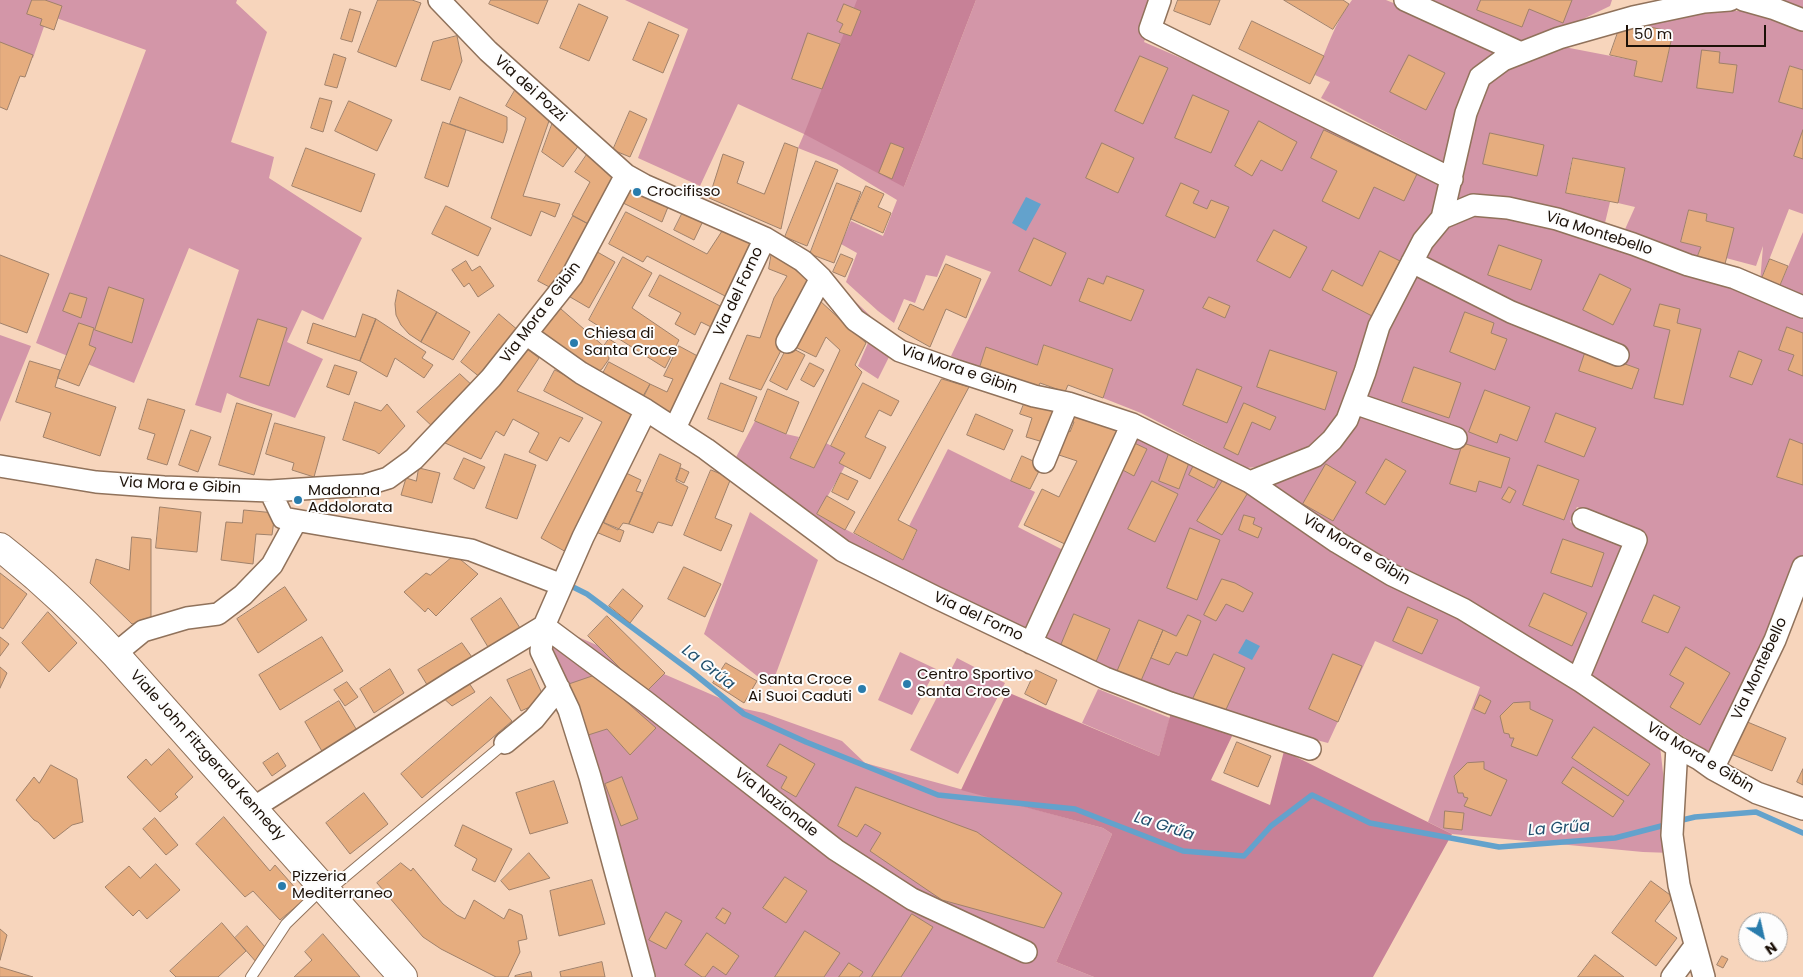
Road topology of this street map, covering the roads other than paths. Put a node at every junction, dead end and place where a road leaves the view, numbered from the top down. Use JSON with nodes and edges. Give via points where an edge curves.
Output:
{"nodes":[{"id":1,"x":439,"y":0,"type":"edge"},
{"id":2,"x":1160,"y":0,"type":"edge"},
{"id":3,"x":1405,"y":0,"type":"edge"},
{"id":4,"x":1730,"y":0,"type":"edge"},
{"id":5,"x":1743,"y":0,"type":"edge"},
{"id":6,"x":1632,"y":8,"type":"edge"},
{"id":7,"x":1803,"y":20,"type":"edge"},
{"id":8,"x":1521,"y":53,"type":"junction"},
{"id":9,"x":626,"y":175,"type":"junction"},
{"id":10,"x":1452,"y":179,"type":"junction"},
{"id":11,"x":1442,"y":218,"type":"junction"},
{"id":12,"x":765,"y":238,"type":"junction"},
{"id":13,"x":1412,"y":262,"type":"junction"},
{"id":14,"x":821,"y":278,"type":"junction"},
{"id":15,"x":1803,"y":307,"type":"edge"},
{"id":16,"x":526,"y":334,"type":"junction"},
{"id":17,"x":787,"y":342,"type":"dead end"},
{"id":18,"x":1618,"y":355,"type":"dead end"},
{"id":19,"x":1068,"y":403,"type":"junction"},
{"id":20,"x":1354,"y":403,"type":"junction"},
{"id":21,"x":646,"y":410,"type":"junction"},
{"id":22,"x":1132,"y":424,"type":"junction"},
{"id":23,"x":675,"y":428,"type":"junction"},
{"id":24,"x":1456,"y":438,"type":"dead end"},
{"id":25,"x":1044,"y":462,"type":"dead end"},
{"id":26,"x":0,"y":466,"type":"edge"},
{"id":27,"x":1250,"y":482,"type":"junction"},
{"id":28,"x":270,"y":491,"type":"junction"},
{"id":29,"x":1583,"y":518,"type":"dead end"},
{"id":30,"x":296,"y":521,"type":"junction"},
{"id":31,"x":0,"y":547,"type":"edge"},
{"id":32,"x":1803,"y":567,"type":"edge"},
{"id":33,"x":562,"y":584,"type":"junction"},
{"id":34,"x":544,"y":626,"type":"junction"},
{"id":35,"x":1031,"y":643,"type":"junction"},
{"id":36,"x":115,"y":654,"type":"junction"},
{"id":37,"x":1578,"y":679,"type":"junction"},
{"id":38,"x":559,"y":688,"type":"junction"},
{"id":39,"x":505,"y":743,"type":"joint"},
{"id":40,"x":1677,"y":747,"type":"junction"},
{"id":41,"x":1310,"y":749,"type":"dead end"},
{"id":42,"x":1713,"y":769,"type":"junction"},
{"id":43,"x":253,"y":808,"type":"junction"},
{"id":44,"x":1803,"y":809,"type":"edge"},
{"id":45,"x":326,"y":890,"type":"junction"},
{"id":46,"x":1695,"y":946,"type":"junction"},
{"id":47,"x":1026,"y":952,"type":"dead end"},
{"id":48,"x":251,"y":977,"type":"edge"},
{"id":49,"x":403,"y":977,"type":"edge"},
{"id":50,"x":644,"y":977,"type":"edge"},
{"id":51,"x":1672,"y":977,"type":"edge"},
{"id":52,"x":1704,"y":977,"type":"edge"}],
"edges":[{"from":1,"to":9,"type":"street","name":"Via dei Pozzi","via":[[488,51]]},
{"from":2,"to":10,"type":"street","via":[[1150,29]]},
{"from":3,"to":8,"type":"street"},
{"from":4,"to":6,"type":"street"},
{"from":5,"to":7,"type":"street"},
{"from":6,"to":8,"type":"street"},
{"from":8,"to":10,"type":"street","via":[[1503,60],[1480,77],[1466,113]]},
{"from":9,"to":12,"type":"street","name":"Via Mora e Gibin"},
{"from":9,"to":16,"type":"street","name":"Via Mora e Gibin","via":[[572,276]]},
{"from":10,"to":11,"type":"street"},
{"from":11,"to":13,"type":"street","name":"Via Montebello","via":[[1423,241]]},
{"from":11,"to":15,"type":"street","name":"Via Montebello","via":[[1473,206],[1508,208],[1557,219],[1735,278]]},
{"from":12,"to":14,"type":"street","name":"Via Mora e Gibin","via":[[803,261]]},
{"from":12,"to":23,"type":"street","name":"Via del Forno"},
{"from":13,"to":18,"type":"street","via":[[1510,312]]},
{"from":13,"to":20,"type":"street","name":"Via Montebello","via":[[1379,326]]},
{"from":14,"to":17,"type":"street"},
{"from":14,"to":19,"type":"street","name":"Via Mora e Gibin","via":[[854,320],[900,351],[1034,396]]},
{"from":16,"to":21,"type":"street","name":"Via del Forno","via":[[593,381]]},
{"from":16,"to":28,"type":"street","name":"Via Mora e Gibin","via":[[491,378],[414,459],[388,478],[365,485]]},
{"from":19,"to":22,"type":"street","name":"Via Mora e Gibin"},
{"from":19,"to":25,"type":"street"},
{"from":20,"to":24,"type":"street"},
{"from":20,"to":27,"type":"street","name":"Via Montebello","via":[[1347,420],[1315,456]]},
{"from":21,"to":23,"type":"street","name":"Via del Forno"},
{"from":21,"to":33,"type":"street"},
{"from":22,"to":27,"type":"street","name":"Via Mora e Gibin"},
{"from":22,"to":35,"type":"street"},
{"from":23,"to":35,"type":"street","name":"Via del Forno","via":[[843,551]]},
{"from":26,"to":28,"type":"street","name":"Via Mora e Gibin","via":[[96,482]]},
{"from":27,"to":37,"type":"street","name":"Via Mora e Gibin","via":[[1337,542],[1392,575],[1463,609]]},
{"from":28,"to":30,"type":"street","via":[[283,518]]},
{"from":29,"to":37,"type":"street","via":[[1636,540]]},
{"from":30,"to":33,"type":"street","via":[[471,550]]},
{"from":30,"to":36,"type":"street","via":[[272,565],[243,595],[218,614],[187,618],[143,631]]},
{"from":31,"to":36,"type":"main road","name":"Viale John Fitzgerald Kennedy","via":[[72,609]]},
{"from":32,"to":42,"type":"street","name":"Via Montebello","via":[[1775,640]]},
{"from":33,"to":34,"type":"street"},
{"from":34,"to":38,"type":"street","via":[[541,651]]},
{"from":34,"to":43,"type":"street"},
{"from":34,"to":47,"type":"street","name":"Via Nazionale","via":[[836,850],[912,900]]},
{"from":35,"to":41,"type":"street","name":"Via del Forno","via":[[1105,678],[1170,703]]},
{"from":36,"to":43,"type":"main road","name":"Viale John Fitzgerald Kennedy"},
{"from":37,"to":40,"type":"street","name":"Via Mora e Gibin"},
{"from":38,"to":39,"type":"street","via":[[534,719]]},
{"from":38,"to":50,"type":"street","via":[[590,777]]},
{"from":39,"to":45,"type":"lane"},
{"from":40,"to":42,"type":"street","name":"Via Mora e Gibin"},
{"from":40,"to":46,"type":"street","via":[[1673,825],[1679,885]]},
{"from":42,"to":44,"type":"street","name":"Via Mora e Gibin","via":[[1757,793]]},
{"from":43,"to":45,"type":"main road","name":"Viale John Fitzgerald Kennedy"},
{"from":45,"to":48,"type":"lane","via":[[286,924]]},
{"from":45,"to":49,"type":"main road","name":"Viale John Fitzgerald Kennedy"},
{"from":46,"to":51,"type":"street"},
{"from":46,"to":52,"type":"street"}]}
